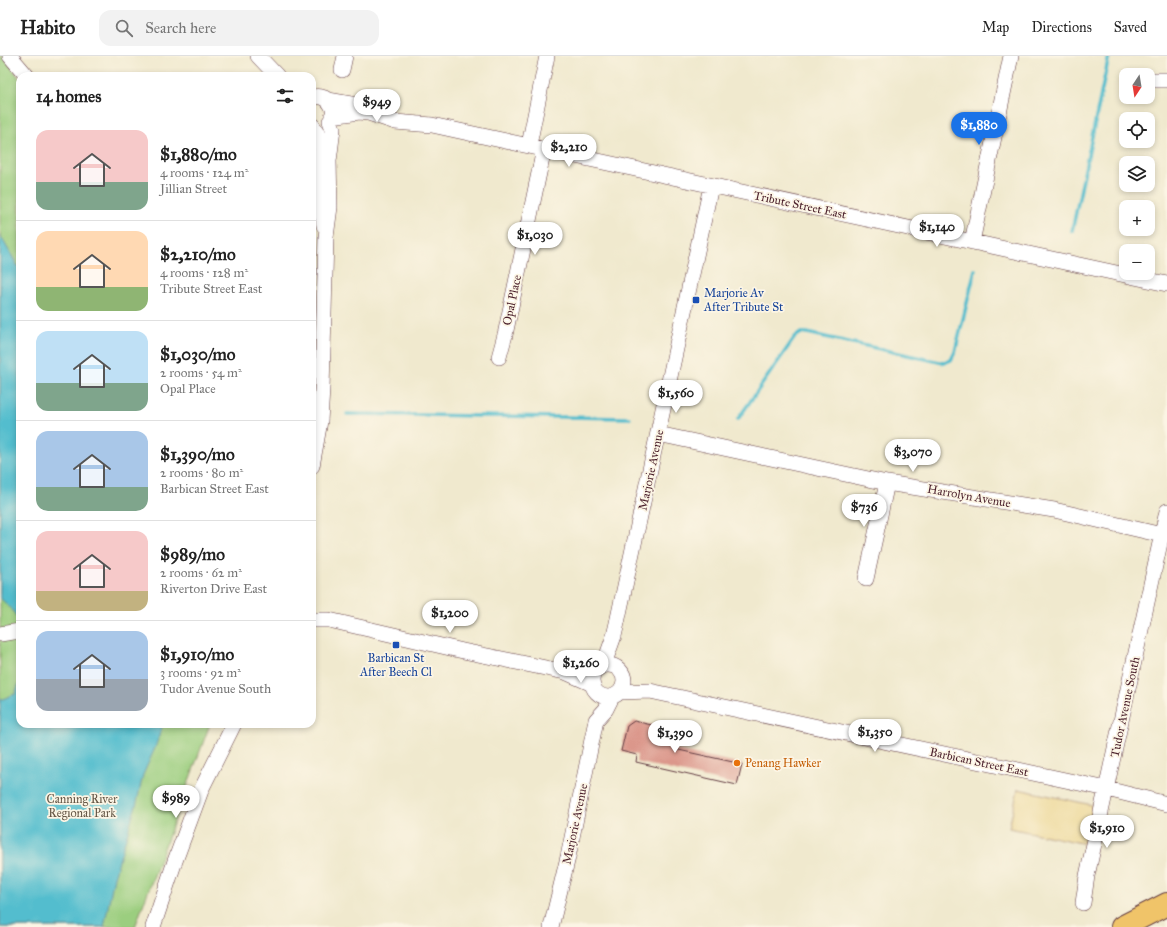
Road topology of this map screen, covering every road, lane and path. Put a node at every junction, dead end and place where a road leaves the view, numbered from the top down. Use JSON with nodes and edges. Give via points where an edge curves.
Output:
{"nodes":[{"id":1,"x":10,"y":56,"type":"edge"},
{"id":2,"x":258,"y":56,"type":"edge"},
{"id":3,"x":547,"y":56,"type":"edge"},
{"id":4,"x":1011,"y":56,"type":"edge"},
{"id":5,"x":24,"y":72,"type":"edge"},
{"id":6,"x":273,"y":72,"type":"edge"},
{"id":7,"x":1155,"y":80,"type":"edge"},
{"id":8,"x":1167,"y":80,"type":"edge"},
{"id":9,"x":316,"y":96,"type":"edge"},
{"id":10,"x":328,"y":100,"type":"junction"},
{"id":11,"x":331,"y":118,"type":"junction"},
{"id":12,"x":432,"y":125,"type":"junction"},
{"id":13,"x":316,"y":126,"type":"edge"},
{"id":14,"x":316,"y":131,"type":"edge"},
{"id":15,"x":529,"y":145,"type":"junction"},
{"id":16,"x":544,"y":149,"type":"junction"},
{"id":17,"x":711,"y":186,"type":"junction"},
{"id":18,"x":326,"y":237,"type":"junction"},
{"id":19,"x":972,"y":242,"type":"junction"},
{"id":20,"x":1167,"y":284,"type":"edge"},
{"id":21,"x":499,"y":357,"type":"dead end"},
{"id":22,"x":658,"y":434,"type":"junction"},
{"id":23,"x":316,"y":444,"type":"edge"},
{"id":24,"x":887,"y":483,"type":"junction"},
{"id":25,"x":1167,"y":511,"type":"edge"},
{"id":26,"x":1162,"y":536,"type":"junction"},
{"id":27,"x":866,"y":579,"type":"dead end"},
{"id":28,"x":316,"y":612,"type":"edge"},
{"id":29,"x":316,"y":620,"type":"edge"},
{"id":30,"x":329,"y":620,"type":"junction"},
{"id":31,"x":610,"y":669,"type":"junction"},
{"id":32,"x":565,"y":672,"type":"junction"},
{"id":33,"x":592,"y":685,"type":"junction"},
{"id":34,"x":650,"y":691,"type":"junction"},
{"id":35,"x":616,"y":694,"type":"junction"},
{"id":36,"x":596,"y":720,"type":"junction"},
{"id":37,"x":232,"y":728,"type":"edge"},
{"id":38,"x":1107,"y":789,"type":"junction"},
{"id":39,"x":1167,"y":804,"type":"edge"},
{"id":40,"x":1083,"y":903,"type":"dead end"},
{"id":41,"x":1167,"y":904,"type":"edge"},
{"id":42,"x":153,"y":927,"type":"edge"},
{"id":43,"x":551,"y":927,"type":"edge"},
{"id":44,"x":1122,"y":927,"type":"edge"}],
"edges":[{"from":1,"to":5,"type":"street"},
{"from":2,"to":6,"type":"street"},
{"from":3,"to":15,"type":"street"},
{"from":4,"to":19,"type":"street"},
{"from":7,"to":8,"type":"street"},
{"from":9,"to":10,"type":"street","name":"Tribute Street East"},
{"from":10,"to":11,"type":"street","via":[[333,107]]},
{"from":10,"to":12,"type":"street","name":"Tribute Street East","via":[[411,116]]},
{"from":11,"to":12,"type":"street","name":"Tribute Street East","via":[[359,112],[394,122]]},
{"from":11,"to":13,"type":"street","name":"Tribute Street East","via":[[322,126]]},
{"from":11,"to":18,"type":"street","via":[[333,129],[329,161],[330,207]]},
{"from":12,"to":15,"type":"street","name":"Tribute Street East"},
{"from":14,"to":18,"type":"street","via":[[320,136],[322,152],[319,177],[320,205]]},
{"from":15,"to":16,"type":"street","name":"Tribute Street East"},
{"from":16,"to":17,"type":"street","name":"Tribute Street East"},
{"from":16,"to":21,"type":"street","name":"Opal Place"},
{"from":17,"to":19,"type":"street","name":"Tribute Street East"},
{"from":17,"to":22,"type":"street","name":"Marjorie Avenue"},
{"from":18,"to":23,"type":"street","via":[[322,389]]},
{"from":19,"to":20,"type":"street","name":"Tribute Street East"},
{"from":22,"to":24,"type":"street","name":"Harrolyn Avenue"},
{"from":22,"to":31,"type":"street","name":"Marjorie Avenue","via":[[614,636]]},
{"from":24,"to":26,"type":"street","name":"Harrolyn Avenue","via":[[1054,510]]},
{"from":24,"to":27,"type":"street"},
{"from":25,"to":26,"type":"street","name":"Tudor Avenue South"},
{"from":26,"to":38,"type":"street","name":"Tudor Avenue South"},
{"from":28,"to":30,"type":"street"},
{"from":29,"to":30,"type":"street"},
{"from":30,"to":32,"type":"street"},
{"from":31,"to":32,"type":"street"},
{"from":31,"to":33,"type":"street","name":"Marjorie Avenue","via":[[593,674]]},
{"from":31,"to":34,"type":"street","name":"Barbican Street East"},
{"from":31,"to":35,"type":"street","name":"Marjorie Avenue","via":[[624,684]]},
{"from":32,"to":33,"type":"street"},
{"from":33,"to":35,"type":"street","via":[[598,694],[603,696]]},
{"from":33,"to":36,"type":"street","name":"Marjorie Avenue"},
{"from":34,"to":35,"type":"street","name":"Barbican Street East"},
{"from":34,"to":38,"type":"street","name":"Barbican Street East"},
{"from":35,"to":36,"type":"street","name":"Marjorie Avenue"},
{"from":36,"to":43,"type":"street","name":"Marjorie Avenue"},
{"from":37,"to":42,"type":"street","via":[[202,788]]},
{"from":38,"to":39,"type":"street","name":"Barbican Street East"},
{"from":38,"to":40,"type":"street","name":"Tudor Avenue South"},
{"from":41,"to":44,"type":"highway"}]}
